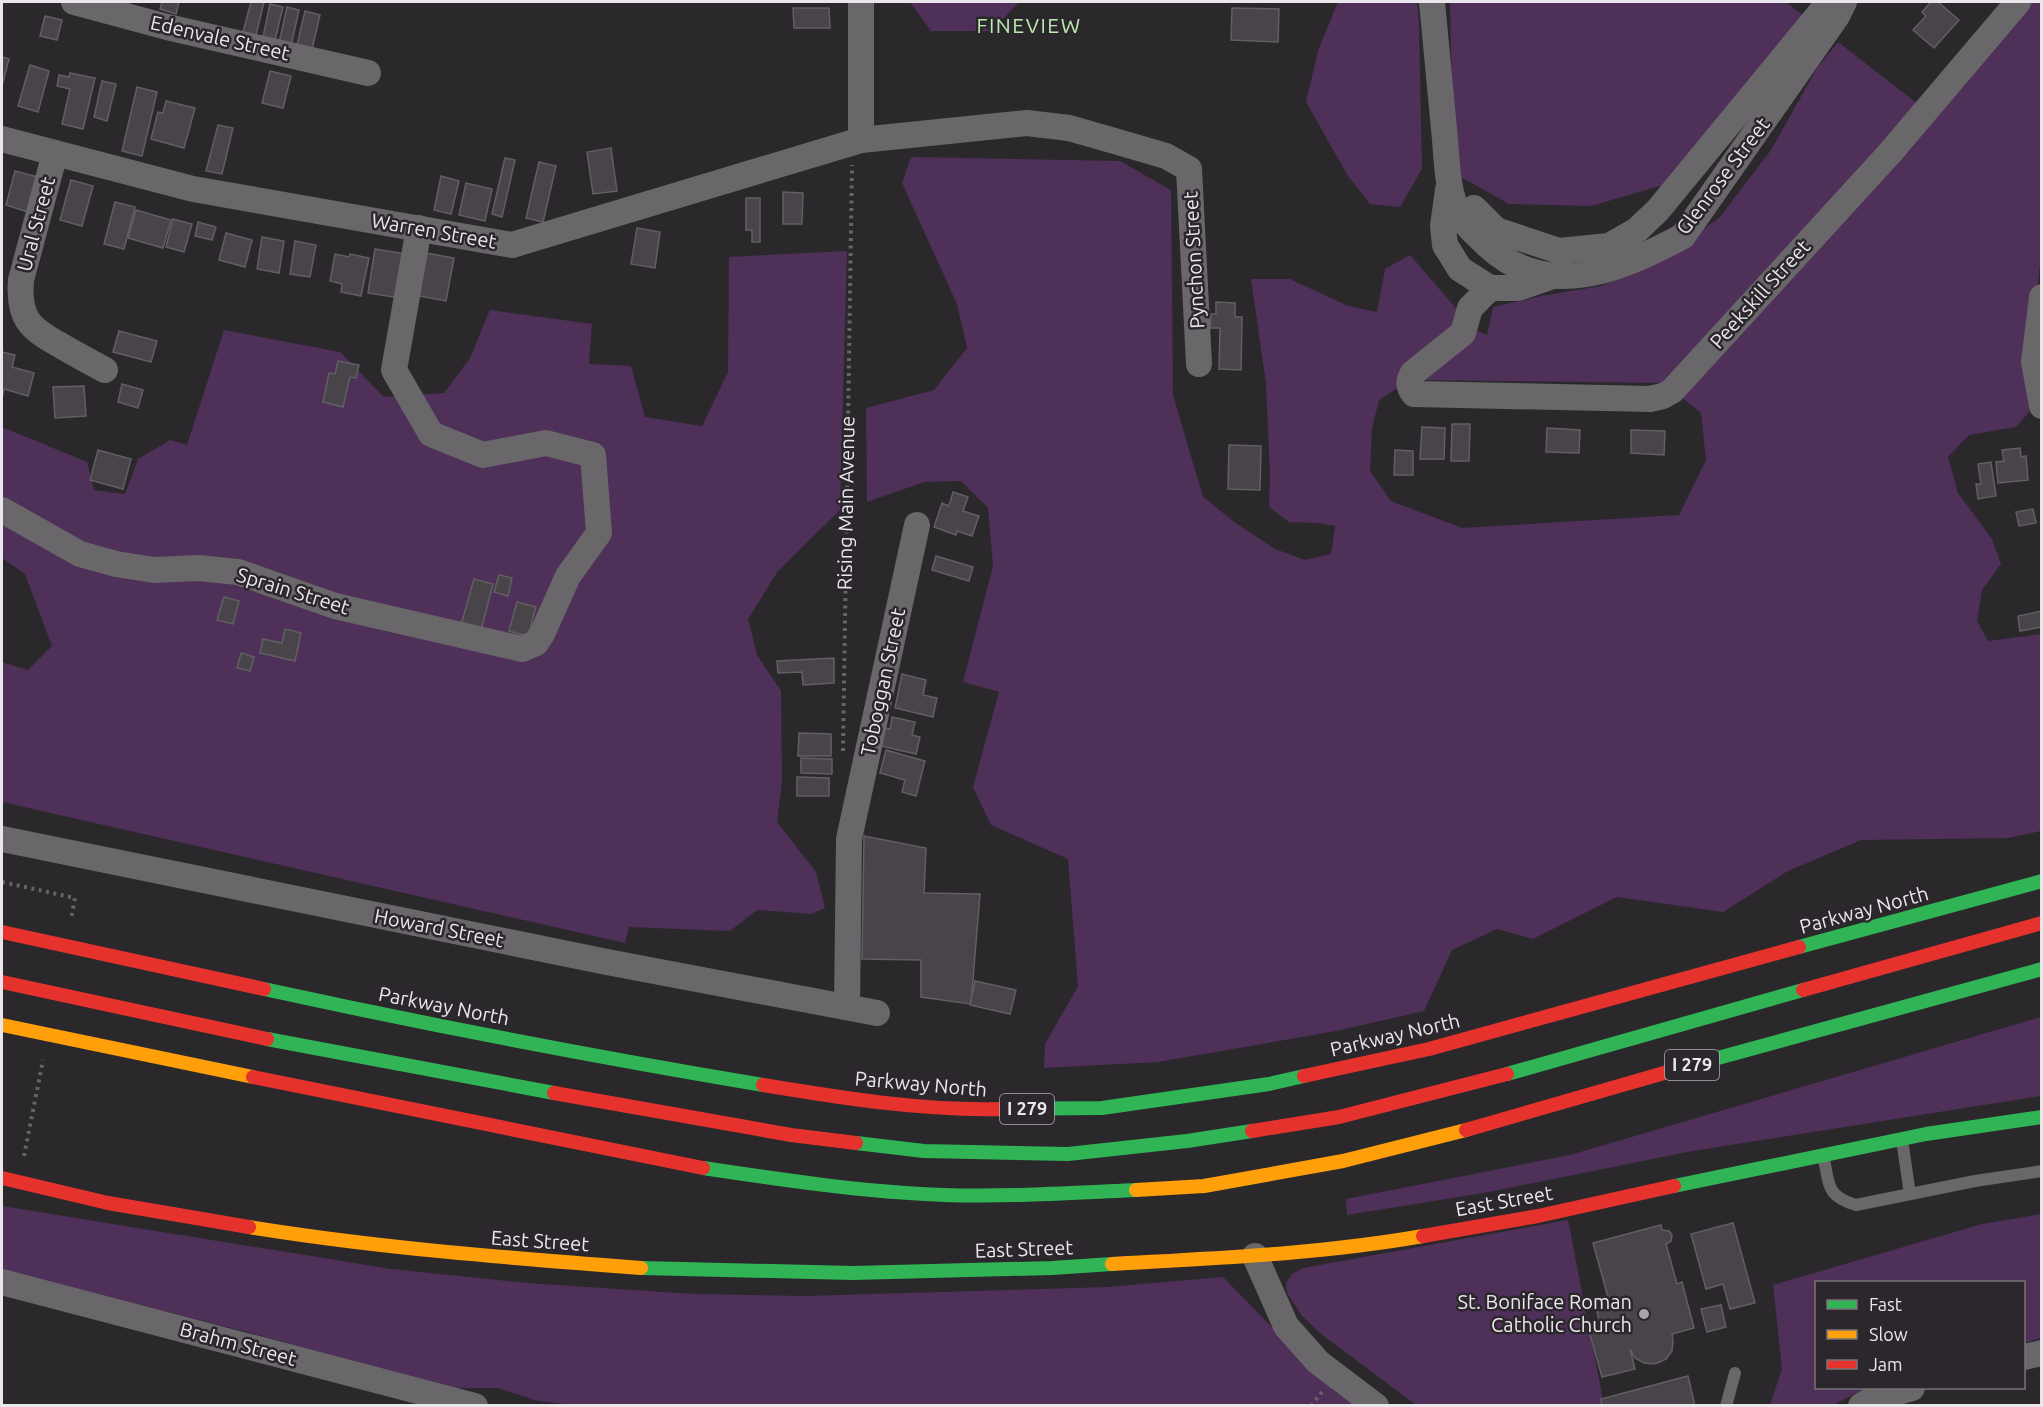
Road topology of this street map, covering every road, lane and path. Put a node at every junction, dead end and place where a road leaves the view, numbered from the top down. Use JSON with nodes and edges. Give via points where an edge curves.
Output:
{"nodes":[{"id":1,"x":74,"y":2,"type":"edge"},
{"id":2,"x":861,"y":2,"type":"edge"},
{"id":3,"x":1432,"y":2,"type":"edge"},
{"id":4,"x":1838,"y":2,"type":"edge"},
{"id":5,"x":1844,"y":2,"type":"edge"},
{"id":6,"x":2018,"y":2,"type":"edge"},
{"id":7,"x":368,"y":73,"type":"dead end"},
{"id":8,"x":2,"y":139,"type":"edge"},
{"id":9,"x":861,"y":140,"type":"junction"},
{"id":10,"x":55,"y":153,"type":"junction"},
{"id":11,"x":852,"y":166,"type":"dead end"},
{"id":12,"x":1449,"y":184,"type":"junction"},
{"id":13,"x":419,"y":228,"type":"junction"},
{"id":14,"x":1553,"y":276,"type":"junction"},
{"id":15,"x":1490,"y":288,"type":"junction"},
{"id":16,"x":2042,"y":297,"type":"edge"},
{"id":17,"x":1199,"y":364,"type":"dead end"},
{"id":18,"x":105,"y":370,"type":"dead end"},
{"id":19,"x":2042,"y":406,"type":"edge"},
{"id":20,"x":2,"y":510,"type":"edge"},
{"id":21,"x":917,"y":525,"type":"dead end"},
{"id":22,"x":843,"y":761,"type":"dead end"},
{"id":23,"x":2,"y":839,"type":"edge"},
{"id":24,"x":2042,"y":881,"type":"edge"},
{"id":25,"x":2042,"y":923,"type":"edge"},
{"id":26,"x":2,"y":932,"type":"edge"},
{"id":27,"x":2042,"y":969,"type":"edge"},
{"id":28,"x":2,"y":982,"type":"edge"},
{"id":29,"x":847,"y":1007,"type":"junction"},
{"id":30,"x":877,"y":1013,"type":"dead end"},
{"id":31,"x":6,"y":1026,"type":"edge"},
{"id":32,"x":2042,"y":1117,"type":"edge"},
{"id":33,"x":1902,"y":1138,"type":"junction"},
{"id":34,"x":1823,"y":1154,"type":"junction"},
{"id":35,"x":2042,"y":1171,"type":"edge"},
{"id":36,"x":2,"y":1178,"type":"edge"},
{"id":37,"x":1910,"y":1194,"type":"junction"},
{"id":38,"x":1255,"y":1256,"type":"junction"},
{"id":39,"x":2,"y":1282,"type":"edge"},
{"id":40,"x":2042,"y":1353,"type":"edge"},
{"id":41,"x":2025,"y":1358,"type":"edge"},
{"id":42,"x":1735,"y":1373,"type":"dead end"},
{"id":43,"x":1909,"y":1389,"type":"edge"},
{"id":44,"x":475,"y":1406,"type":"edge"},
{"id":45,"x":1376,"y":1406,"type":"edge"},
{"id":46,"x":1726,"y":1406,"type":"edge"},
{"id":47,"x":1862,"y":1406,"type":"edge"}],
"edges":[{"from":1,"to":7,"type":"street","name":"Edenvale Street"},
{"from":2,"to":9,"type":"street"},
{"from":3,"to":12,"type":"street","name":"Glenrose Street"},
{"from":4,"to":12,"type":"street","name":"Glenrose Street","via":[[1825,8],[1658,210],[1637,230],[1609,246],[1558,251],[1496,230]]},
{"from":5,"to":14,"type":"street","name":"Glenrose Street","via":[[1683,236],[1614,268],[1582,276]]},
{"from":6,"to":15,"type":"street","name":"Peekskill Street","via":[[1889,154],[1672,391],[1663,396],[1650,399],[1414,394],[1409,380],[1413,373],[1463,333],[1470,308]]},
{"from":8,"to":10,"type":"street","name":"Warren Street"},
{"from":9,"to":13,"type":"street","name":"Warren Street","via":[[512,245]]},
{"from":9,"to":17,"type":"street","name":"Pynchon Street","via":[[1026,123],[1099,136],[1166,156],[1189,169]]},
{"from":10,"to":13,"type":"street","name":"Warren Street","via":[[194,189]]},
{"from":10,"to":18,"type":"street","name":"Ural Street","via":[[21,280],[23,311],[38,333]]},
{"from":11,"to":22,"type":"path","name":"Rising Main Avenue"},
{"from":12,"to":14,"type":"street","name":"Glenrose Street","via":[[1459,215],[1494,252],[1521,267]]},
{"from":12,"to":15,"type":"street","via":[[1445,246],[1460,269]]},
{"from":13,"to":20,"type":"street","name":"Sprain Street","via":[[393,370],[431,434],[483,455],[546,442],[593,455],[599,533],[568,576],[536,642],[522,649],[335,606],[238,572],[198,568],[154,570],[107,562],[80,554]]},
{"from":14,"to":15,"type":"street","via":[[1518,288]]},
{"from":16,"to":19,"type":"street","via":[[2034,362]]},
{"from":21,"to":29,"type":"street","name":"Toboggan Street","via":[[849,839]]},
{"from":23,"to":29,"type":"street","name":"Howard Street","via":[[595,960]]},
{"from":24,"to":26,"type":"main road","name":"Parkway North","number":"I 279","via":[[1429,1048],[1269,1084],[1090,1108],[961,1110],[830,1096],[394,1017]]},
{"from":25,"to":28,"type":"main road","via":[[1339,1118],[1068,1154],[924,1151],[790,1135],[265,1039]]},
{"from":27,"to":31,"type":"main road","number":"I 279","via":[[1343,1161],[1204,1186],[1075,1193],[944,1195],[805,1184],[656,1159]]},
{"from":29,"to":30,"type":"street","name":"Howard Street"},
{"from":32,"to":33,"type":"main road","name":"East Street"},
{"from":33,"to":34,"type":"main road","name":"East Street"},
{"from":33,"to":37,"type":"lane"},
{"from":34,"to":37,"type":"lane","via":[[1831,1189],[1839,1200],[1856,1205]]},
{"from":34,"to":38,"type":"main road","name":"East Street","via":[[1538,1216],[1388,1242]]},
{"from":35,"to":37,"type":"lane"},
{"from":36,"to":38,"type":"main road","name":"East Street","via":[[201,1221],[303,1236],[457,1254],[653,1269],[853,1273],[1052,1268]]},
{"from":38,"to":45,"type":"street","via":[[1286,1326],[1318,1362]]},
{"from":39,"to":44,"type":"street","name":"Brahm Street"},
{"from":40,"to":41,"type":"street"},
{"from":42,"to":46,"type":"lane"},
{"from":43,"to":47,"type":"street"}]}
